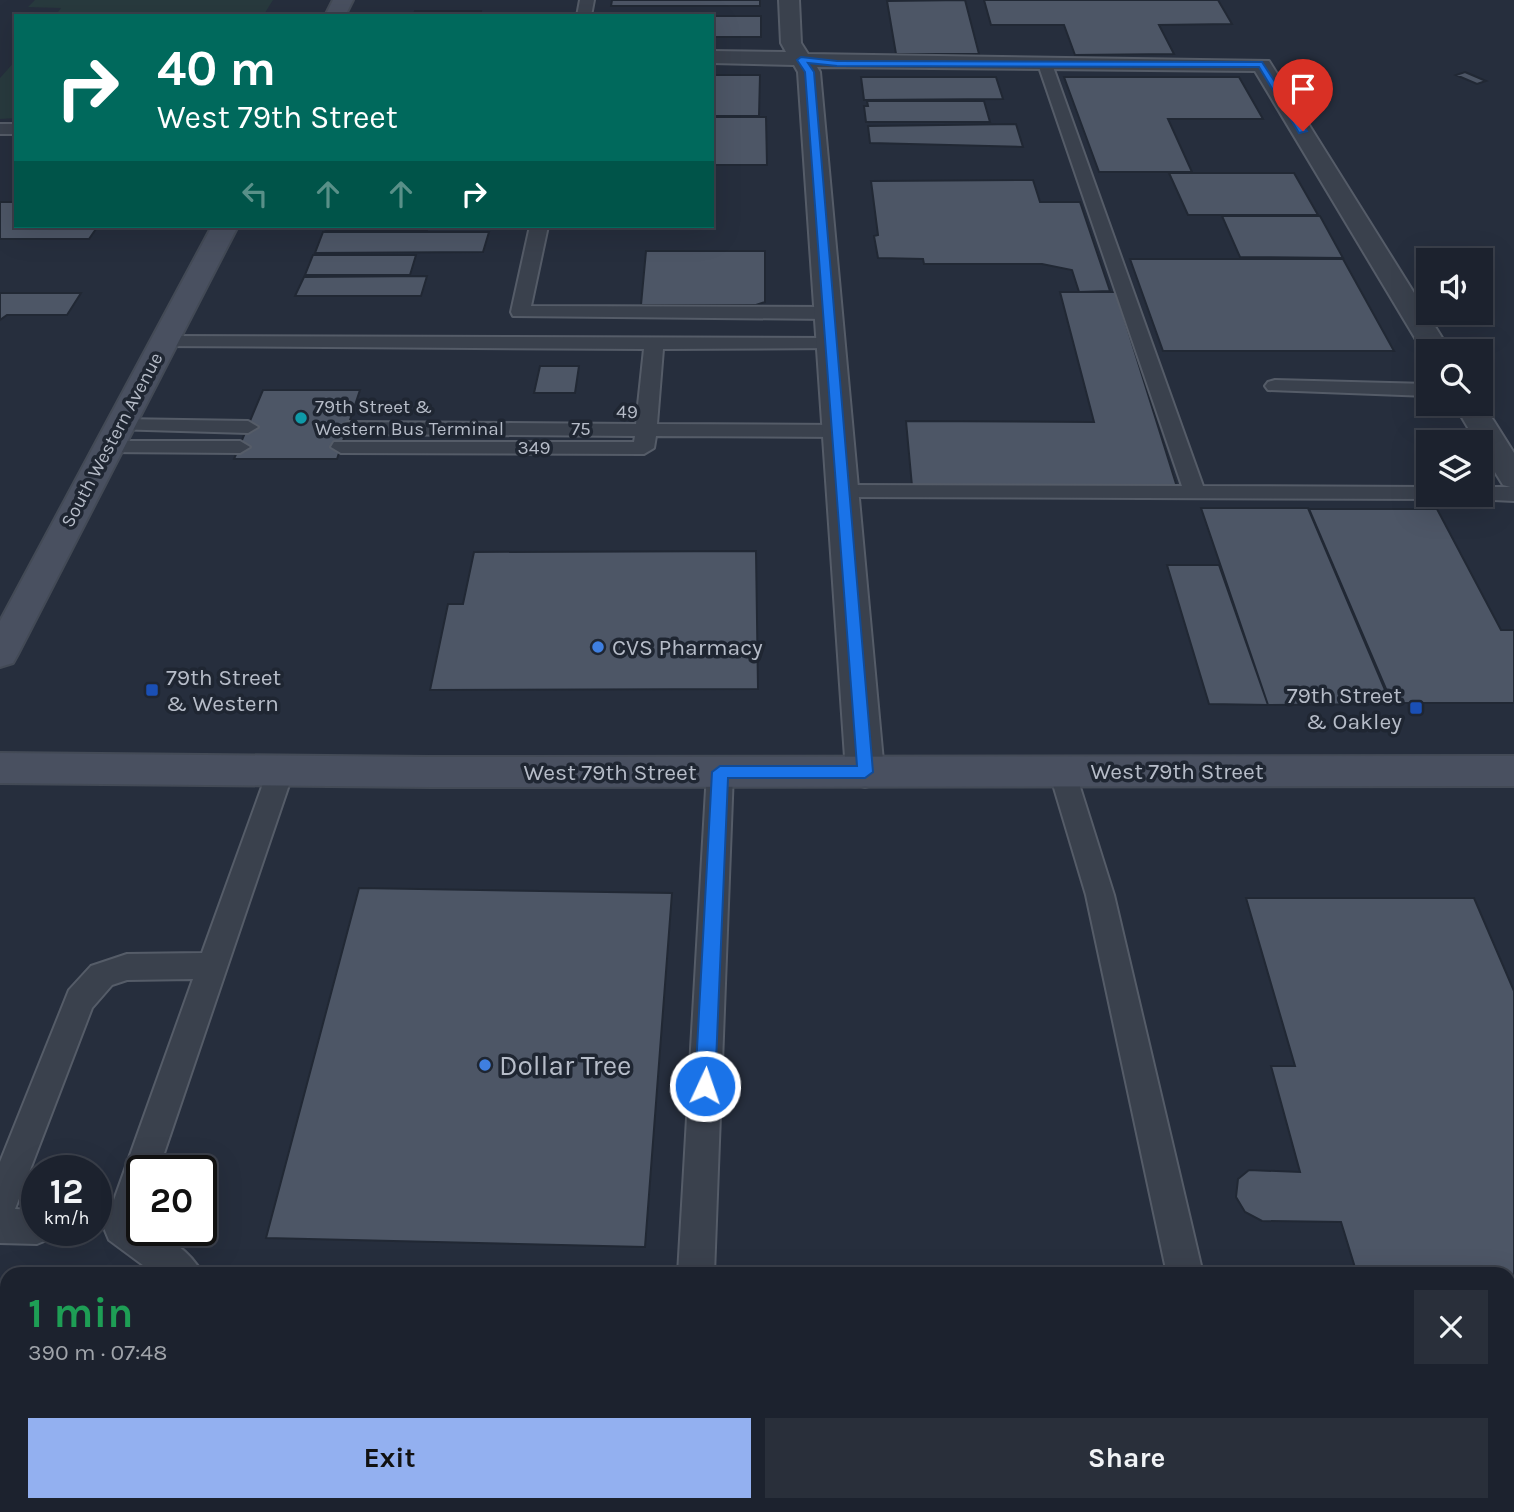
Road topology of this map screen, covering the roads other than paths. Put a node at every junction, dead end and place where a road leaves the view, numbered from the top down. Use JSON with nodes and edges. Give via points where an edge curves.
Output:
{"nodes":[{"id":1,"x":789,"y":0,"type":"edge"},
{"id":2,"x":714,"y":57,"type":"edge"},
{"id":3,"x":801,"y":60,"type":"junction"},
{"id":4,"x":1045,"y":64,"type":"junction"},
{"id":5,"x":224,"y":228,"type":"edge"},
{"id":6,"x":538,"y":228,"type":"edge"},
{"id":7,"x":830,"y":313,"type":"junction"},
{"id":8,"x":1429,"y":339,"type":"edge"},
{"id":9,"x":164,"y":342,"type":"junction"},
{"id":10,"x":654,"y":344,"type":"junction"},
{"id":11,"x":833,"y":344,"type":"junction"},
{"id":12,"x":1275,"y":386,"type":"dead end"},
{"id":13,"x":1416,"y":390,"type":"edge"},
{"id":14,"x":1476,"y":416,"type":"edge"},
{"id":15,"x":252,"y":418,"type":"dead end"},
{"id":16,"x":119,"y":427,"type":"junction"},
{"id":17,"x":348,"y":428,"type":"joint"},
{"id":18,"x":646,"y":430,"type":"junction"},
{"id":19,"x":840,"y":431,"type":"junction"},
{"id":20,"x":240,"y":447,"type":"dead end"},
{"id":21,"x":1514,"y":478,"type":"edge"},
{"id":22,"x":845,"y":492,"type":"junction"},
{"id":23,"x":1195,"y":493,"type":"junction"},
{"id":24,"x":1416,"y":494,"type":"edge"},
{"id":25,"x":1493,"y":494,"type":"edge"},
{"id":26,"x":1514,"y":495,"type":"edge"},
{"id":27,"x":8,"y":624,"type":"edge"},
{"id":28,"x":0,"y":654,"type":"edge"},
{"id":29,"x":0,"y":768,"type":"edge"},
{"id":30,"x":281,"y":770,"type":"junction"},
{"id":31,"x":1062,"y":771,"type":"junction"},
{"id":32,"x":1514,"y":771,"type":"edge"},
{"id":33,"x":720,"y":772,"type":"junction"},
{"id":34,"x":865,"y":772,"type":"junction"},
{"id":35,"x":213,"y":966,"type":"junction"},
{"id":36,"x":0,"y":1205,"type":"edge"},
{"id":37,"x":112,"y":1220,"type":"edge"},
{"id":38,"x":0,"y":1226,"type":"edge"},
{"id":39,"x":21,"y":1227,"type":"edge"},
{"id":40,"x":112,"y":1230,"type":"edge"},
{"id":41,"x":173,"y":1267,"type":"edge"},
{"id":42,"x":696,"y":1267,"type":"edge"},
{"id":43,"x":1183,"y":1267,"type":"edge"}],
"edges":[{"from":1,"to":3,"type":"street","via":[[791,43]]},
{"from":2,"to":3,"type":"street"},
{"from":3,"to":4,"type":"street"},
{"from":3,"to":7,"type":"street","via":[[809,72]]},
{"from":4,"to":8,"type":"street","via":[[1262,65]]},
{"from":4,"to":23,"type":"lane"},
{"from":5,"to":9,"type":"main road","name":"South Western Avenue"},
{"from":6,"to":7,"type":"lane","via":[[520,312]]},
{"from":7,"to":11,"type":"street"},
{"from":9,"to":10,"type":"lane"},
{"from":9,"to":16,"type":"main road","name":"South Western Avenue"},
{"from":10,"to":11,"type":"lane"},
{"from":10,"to":18,"type":"lane"},
{"from":11,"to":19,"type":"street"},
{"from":12,"to":13,"type":"lane"},
{"from":14,"to":21,"type":"street"},
{"from":15,"to":16,"type":"lane"},
{"from":16,"to":20,"type":"lane"},
{"from":16,"to":27,"type":"main road","name":"South Western Avenue"},
{"from":17,"to":18,"type":"lane","name":"349"},
{"from":17,"to":18,"type":"lane","name":"49"},
{"from":18,"to":19,"type":"lane"},
{"from":19,"to":22,"type":"street"},
{"from":22,"to":23,"type":"lane"},
{"from":22,"to":34,"type":"street"},
{"from":23,"to":24,"type":"lane"},
{"from":25,"to":26,"type":"lane"},
{"from":27,"to":28,"type":"main road","name":"South Western Avenue"},
{"from":29,"to":30,"type":"main road","name":"West 79th Street"},
{"from":30,"to":33,"type":"main road","name":"West 79th Street"},
{"from":30,"to":35,"type":"lane"},
{"from":31,"to":32,"type":"main road","name":"West 79th Street"},
{"from":31,"to":34,"type":"main road","name":"West 79th Street"},
{"from":31,"to":43,"type":"lane","via":[[1100,895]]},
{"from":33,"to":34,"type":"main road","name":"West 79th Street"},
{"from":33,"to":42,"type":"lane"},
{"from":35,"to":36,"type":"lane","via":[[127,967],[102,975],[80,1000]]},
{"from":35,"to":37,"type":"lane"},
{"from":38,"to":39,"type":"lane"},
{"from":40,"to":41,"type":"lane"}]}
